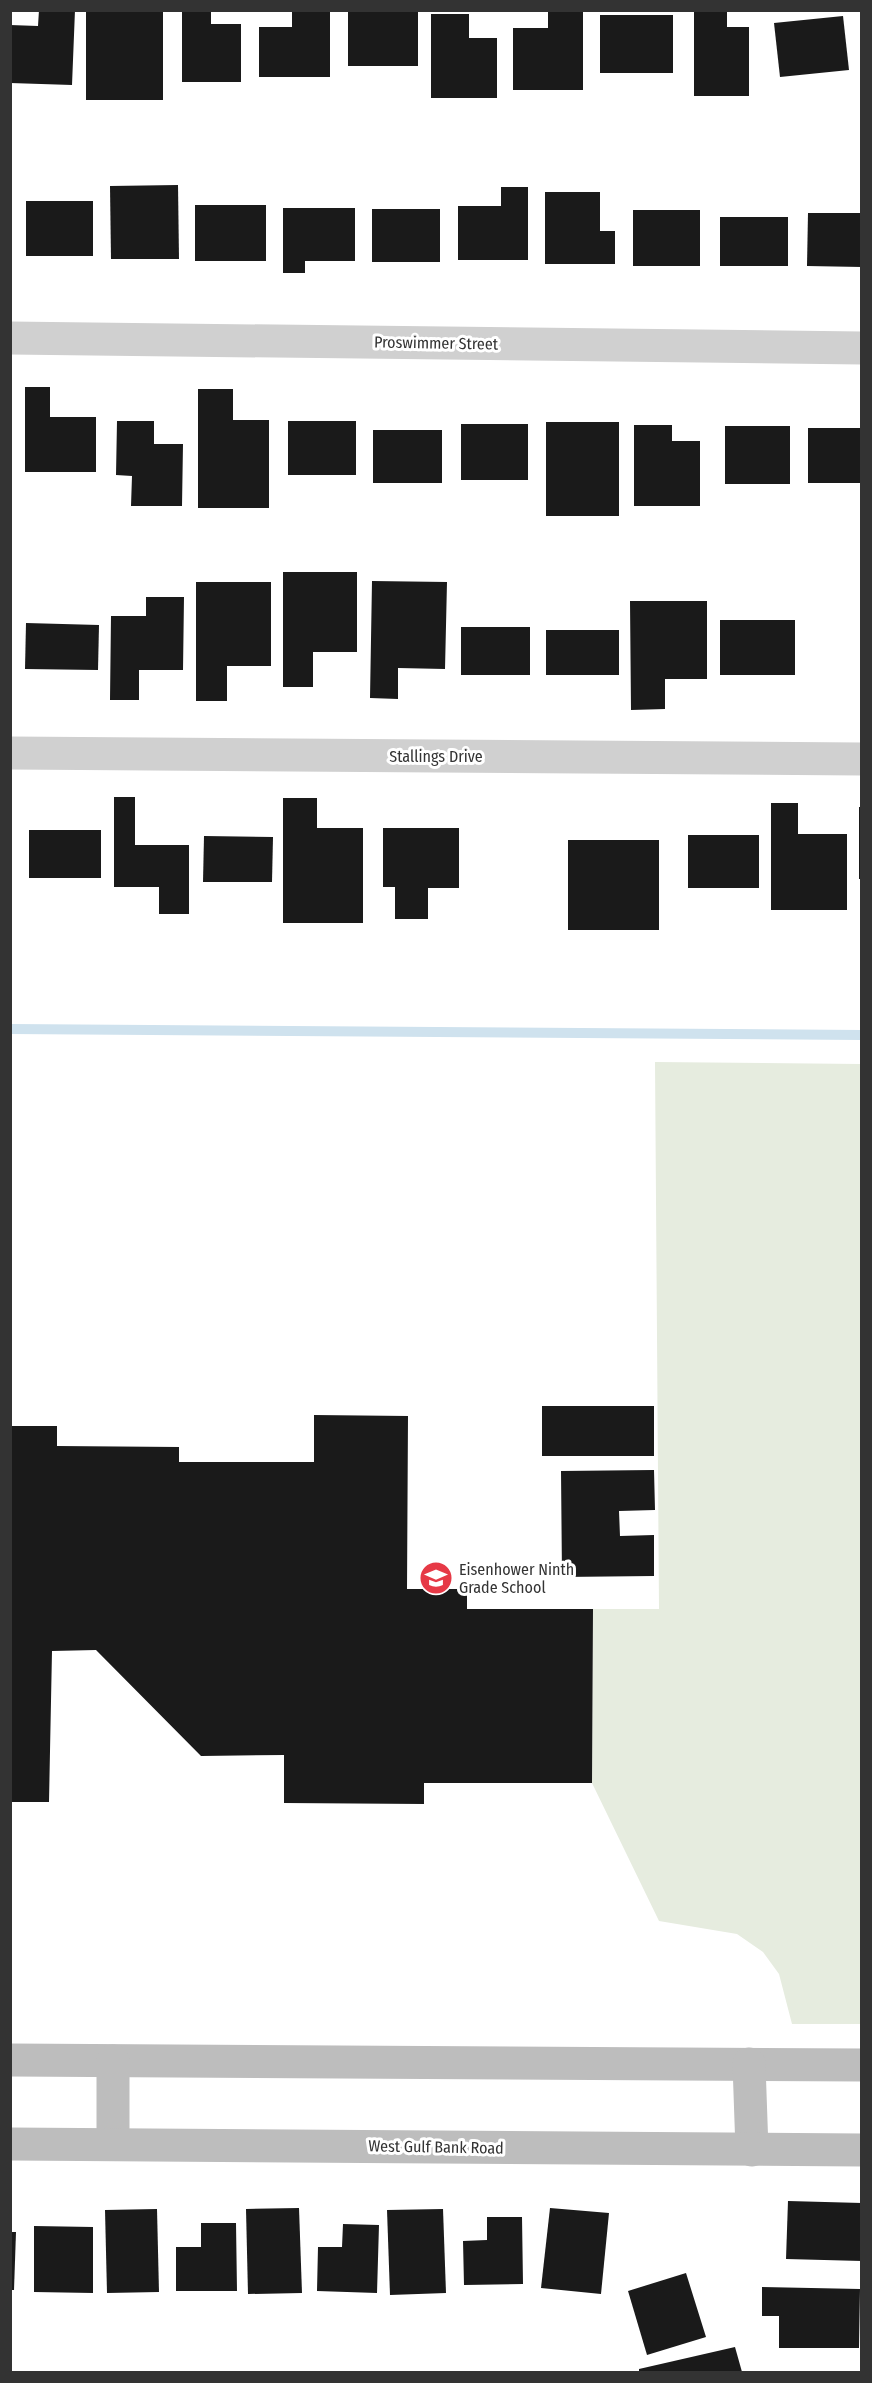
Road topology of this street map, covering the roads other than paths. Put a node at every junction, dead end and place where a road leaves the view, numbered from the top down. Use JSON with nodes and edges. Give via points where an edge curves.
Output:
{"nodes":[{"id":1,"x":10,"y":338,"type":"edge"},
{"id":2,"x":861,"y":348,"type":"edge"},
{"id":3,"x":10,"y":753,"type":"edge"},
{"id":4,"x":861,"y":759,"type":"edge"},
{"id":5,"x":10,"y":2060,"type":"edge"},
{"id":6,"x":113,"y":2061,"type":"junction"},
{"id":7,"x":749,"y":2064,"type":"junction"},
{"id":8,"x":861,"y":2065,"type":"edge"},
{"id":9,"x":10,"y":2144,"type":"edge"},
{"id":10,"x":113,"y":2144,"type":"junction"},
{"id":11,"x":752,"y":2150,"type":"junction"},
{"id":12,"x":861,"y":2150,"type":"edge"}],
"edges":[{"from":1,"to":2,"type":"street","name":"Proswimmer Street"},
{"from":3,"to":4,"type":"street","name":"Stallings Drive"},
{"from":5,"to":6,"type":"main road"},
{"from":6,"to":7,"type":"main road"},
{"from":6,"to":10,"type":"main road"},
{"from":7,"to":8,"type":"main road"},
{"from":7,"to":11,"type":"main road"},
{"from":9,"to":10,"type":"main road","name":"West Gulf Bank Road"},
{"from":10,"to":11,"type":"main road","name":"West Gulf Bank Road"},
{"from":11,"to":12,"type":"main road","name":"West Gulf Bank Road"}]}
